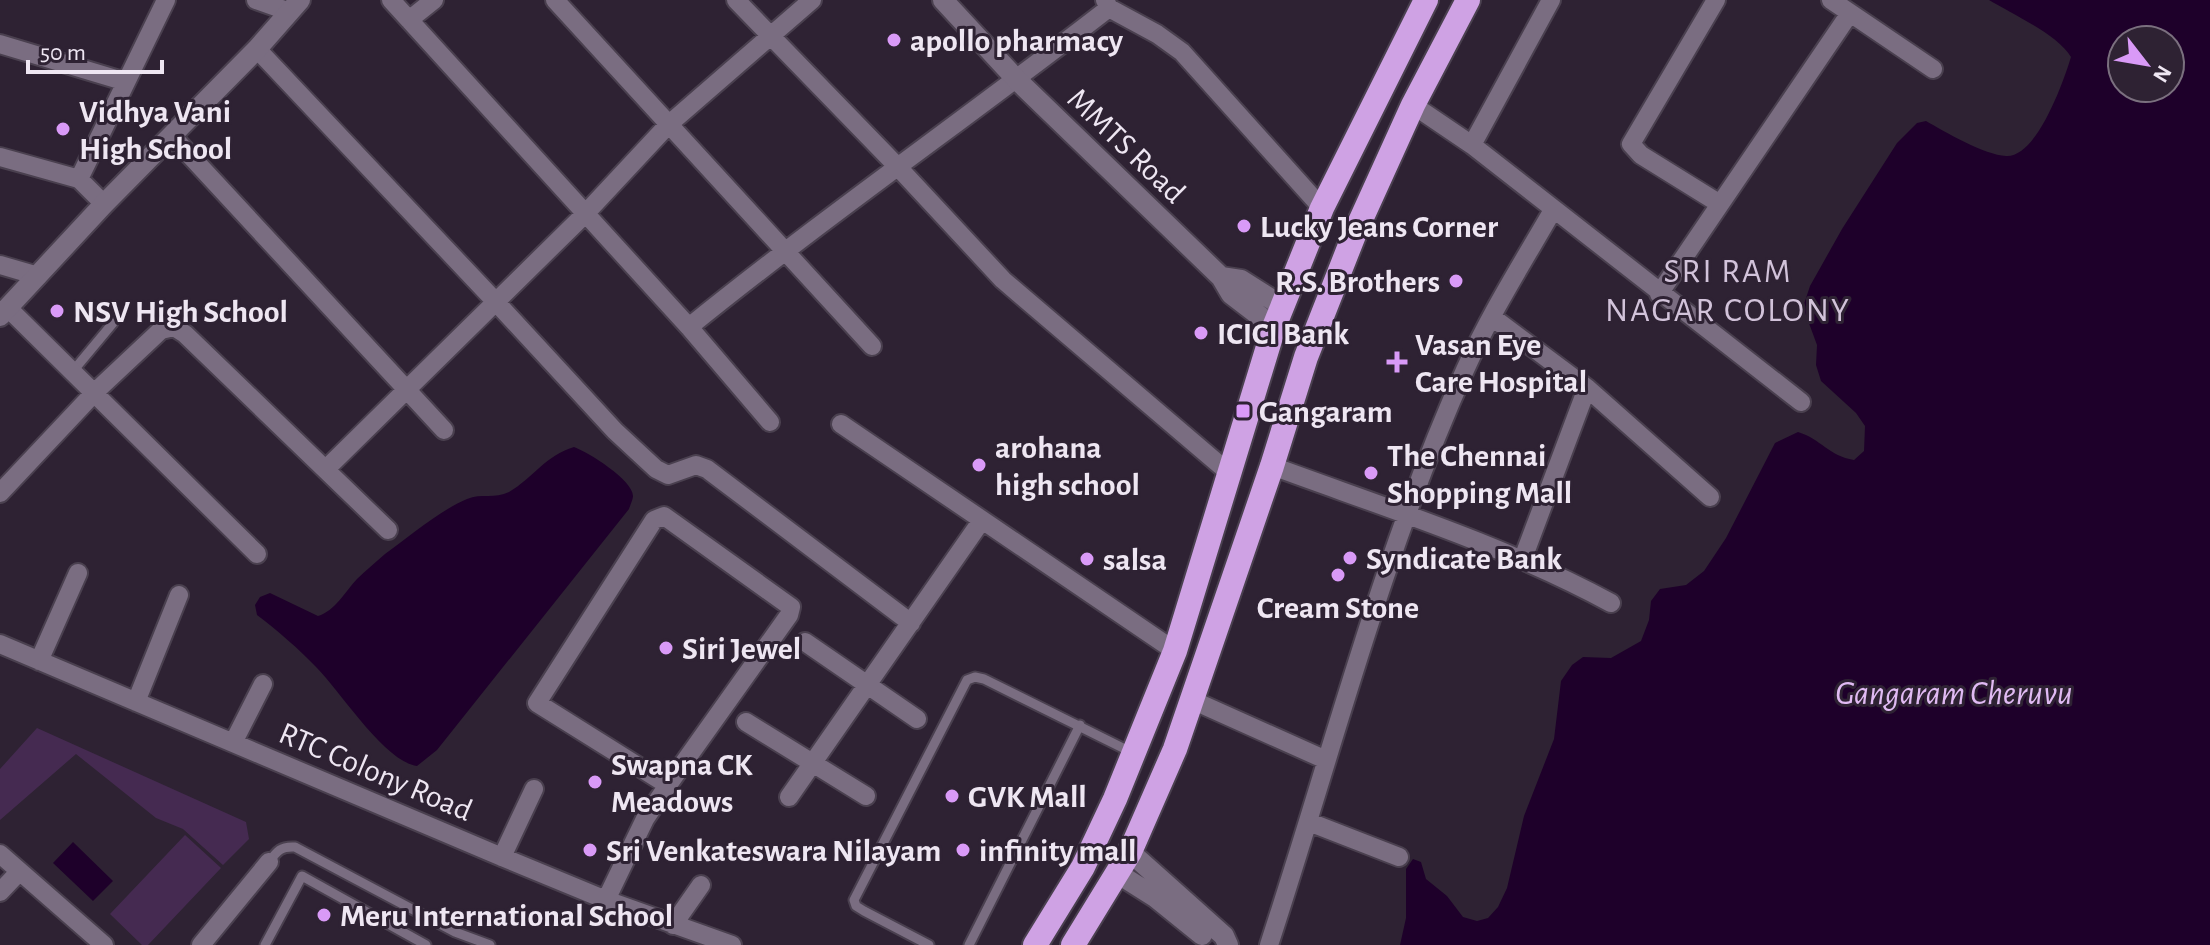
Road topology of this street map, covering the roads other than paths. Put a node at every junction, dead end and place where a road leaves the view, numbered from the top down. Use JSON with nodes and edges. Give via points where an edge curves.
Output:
{"nodes":[{"id":1,"x":166,"y":0,"type":"edge"},
{"id":2,"x":256,"y":0,"type":"edge"},
{"id":3,"x":391,"y":0,"type":"edge"},
{"id":4,"x":434,"y":0,"type":"edge"},
{"id":5,"x":555,"y":0,"type":"edge"},
{"id":6,"x":736,"y":0,"type":"edge"},
{"id":7,"x":812,"y":0,"type":"edge"},
{"id":8,"x":943,"y":0,"type":"edge"},
{"id":9,"x":1426,"y":0,"type":"edge"},
{"id":10,"x":1468,"y":0,"type":"edge"},
{"id":11,"x":1551,"y":0,"type":"edge"},
{"id":12,"x":1716,"y":0,"type":"edge"},
{"id":13,"x":1831,"y":0,"type":"edge"},
{"id":14,"x":1107,"y":4,"type":"edge"},
{"id":15,"x":295,"y":6,"type":"edge"},
{"id":16,"x":1850,"y":13,"type":"junction"},
{"id":17,"x":409,"y":20,"type":"junction"},
{"id":18,"x":770,"y":36,"type":"junction"},
{"id":19,"x":0,"y":44,"type":"edge"},
{"id":20,"x":257,"y":49,"type":"junction"},
{"id":21,"x":1933,"y":69,"type":"dead end"},
{"id":22,"x":1017,"y":80,"type":"junction"},
{"id":23,"x":126,"y":82,"type":"junction"},
{"id":24,"x":1413,"y":105,"type":"junction"},
{"id":25,"x":668,"y":125,"type":"junction"},
{"id":26,"x":172,"y":136,"type":"junction"},
{"id":27,"x":1472,"y":145,"type":"junction"},
{"id":28,"x":0,"y":157,"type":"edge"},
{"id":29,"x":897,"y":166,"type":"junction"},
{"id":30,"x":79,"y":179,"type":"junction"},
{"id":31,"x":104,"y":204,"type":"junction"},
{"id":32,"x":1720,"y":204,"type":"junction"},
{"id":33,"x":1322,"y":208,"type":"junction"},
{"id":34,"x":1553,"y":210,"type":"junction"},
{"id":35,"x":585,"y":214,"type":"junction"},
{"id":36,"x":785,"y":249,"type":"junction"},
{"id":37,"x":0,"y":265,"type":"edge"},
{"id":38,"x":38,"y":276,"type":"junction"},
{"id":39,"x":1659,"y":294,"type":"junction"},
{"id":40,"x":495,"y":301,"type":"junction"},
{"id":41,"x":4,"y":312,"type":"edge"},
{"id":42,"x":1278,"y":317,"type":"junction"},
{"id":43,"x":1492,"y":317,"type":"junction"},
{"id":44,"x":113,"y":323,"type":"dead end"},
{"id":45,"x":689,"y":327,"type":"junction"},
{"id":46,"x":872,"y":346,"type":"dead end"},
{"id":47,"x":73,"y":371,"type":"junction"},
{"id":48,"x":1587,"y":388,"type":"junction"},
{"id":49,"x":408,"y":389,"type":"junction"},
{"id":50,"x":95,"y":392,"type":"junction"},
{"id":51,"x":1801,"y":402,"type":"dead end"},
{"id":52,"x":770,"y":422,"type":"dead end"},
{"id":53,"x":841,"y":424,"type":"dead end"},
{"id":54,"x":444,"y":430,"type":"dead end"},
{"id":55,"x":1272,"y":466,"type":"junction"},
{"id":56,"x":327,"y":468,"type":"junction"},
{"id":57,"x":1228,"y":472,"type":"junction"},
{"id":58,"x":0,"y":493,"type":"edge"},
{"id":59,"x":1710,"y":497,"type":"dead end"},
{"id":60,"x":1407,"y":516,"type":"junction"},
{"id":61,"x":982,"y":520,"type":"junction"},
{"id":62,"x":388,"y":530,"type":"dead end"},
{"id":63,"x":257,"y":554,"type":"dead end"},
{"id":64,"x":1522,"y":561,"type":"junction"},
{"id":65,"x":78,"y":573,"type":"dead end"},
{"id":66,"x":1195,"y":584,"type":"junction"},
{"id":67,"x":1229,"y":594,"type":"junction"},
{"id":68,"x":179,"y":595,"type":"dead end"},
{"id":69,"x":1611,"y":603,"type":"dead end"},
{"id":70,"x":1185,"y":614,"type":"junction"},
{"id":71,"x":911,"y":623,"type":"junction"},
{"id":72,"x":1218,"y":624,"type":"junction"},
{"id":73,"x":805,"y":642,"type":"dead end"},
{"id":74,"x":0,"y":644,"type":"edge"},
{"id":75,"x":1175,"y":651,"type":"junction"},
{"id":76,"x":39,"y":661,"type":"junction"},
{"id":77,"x":263,"y":684,"type":"dead end"},
{"id":78,"x":867,"y":686,"type":"junction"},
{"id":79,"x":1192,"y":700,"type":"junction"},
{"id":80,"x":136,"y":702,"type":"junction"},
{"id":81,"x":917,"y":719,"type":"dead end"},
{"id":82,"x":746,"y":722,"type":"dead end"},
{"id":83,"x":1080,"y":725,"type":"junction"},
{"id":84,"x":233,"y":743,"type":"junction"},
{"id":85,"x":1133,"y":753,"type":"junction"},
{"id":86,"x":1326,"y":760,"type":"junction"},
{"id":87,"x":813,"y":763,"type":"junction"},
{"id":88,"x":668,"y":785,"type":"junction"},
{"id":89,"x":534,"y":789,"type":"dead end"},
{"id":90,"x":866,"y":796,"type":"dead end"},
{"id":91,"x":789,"y":797,"type":"dead end"},
{"id":92,"x":1309,"y":822,"type":"junction"},
{"id":93,"x":0,"y":854,"type":"edge"},
{"id":94,"x":502,"y":857,"type":"junction"},
{"id":95,"x":1399,"y":857,"type":"dead end"},
{"id":96,"x":269,"y":862,"type":"joint"},
{"id":97,"x":1123,"y":862,"type":"junction"},
{"id":98,"x":19,"y":872,"type":"junction"},
{"id":99,"x":701,"y":885,"type":"dead end"},
{"id":100,"x":0,"y":892,"type":"edge"},
{"id":101,"x":606,"y":900,"type":"junction"},
{"id":102,"x":673,"y":925,"type":"junction"},
{"id":103,"x":104,"y":945,"type":"edge"},
{"id":104,"x":201,"y":945,"type":"edge"},
{"id":105,"x":265,"y":945,"type":"edge"},
{"id":106,"x":426,"y":945,"type":"edge"},
{"id":107,"x":490,"y":945,"type":"edge"},
{"id":108,"x":732,"y":945,"type":"edge"},
{"id":109,"x":929,"y":945,"type":"edge"},
{"id":110,"x":969,"y":945,"type":"edge"},
{"id":111,"x":1035,"y":945,"type":"edge"},
{"id":112,"x":1073,"y":945,"type":"edge"},
{"id":113,"x":1215,"y":945,"type":"edge"},
{"id":114,"x":1228,"y":945,"type":"edge"},
{"id":115,"x":1269,"y":945,"type":"edge"}],
"edges":[{"from":1,"to":23,"type":"street"},
{"from":2,"to":15,"type":"street"},
{"from":3,"to":17,"type":"street"},
{"from":4,"to":17,"type":"street"},
{"from":5,"to":25,"type":"street"},
{"from":6,"to":18,"type":"street"},
{"from":7,"to":18,"type":"street"},
{"from":8,"to":22,"type":"main road","name":"MMTS Road"},
{"from":9,"to":33,"type":"highway"},
{"from":10,"to":24,"type":"highway"},
{"from":11,"to":27,"type":"street"},
{"from":12,"to":32,"type":"street","via":[[1631,144]]},
{"from":13,"to":16,"type":"street"},
{"from":14,"to":22,"type":"street"},
{"from":14,"to":33,"type":"street","via":[[1182,52]]},
{"from":15,"to":20,"type":"main road"},
{"from":16,"to":21,"type":"street"},
{"from":16,"to":32,"type":"street"},
{"from":17,"to":35,"type":"street"},
{"from":18,"to":25,"type":"street"},
{"from":18,"to":29,"type":"street"},
{"from":19,"to":23,"type":"street"},
{"from":20,"to":26,"type":"main road"},
{"from":20,"to":40,"type":"street"},
{"from":22,"to":29,"type":"street"},
{"from":22,"to":42,"type":"main road","name":"MMTS Road","via":[[1221,277],[1231,294]]},
{"from":23,"to":30,"type":"street"},
{"from":24,"to":27,"type":"street"},
{"from":24,"to":55,"type":"highway","via":[[1306,357]]},
{"from":25,"to":35,"type":"street"},
{"from":25,"to":36,"type":"street"},
{"from":26,"to":31,"type":"main road"},
{"from":26,"to":49,"type":"street"},
{"from":27,"to":34,"type":"street"},
{"from":28,"to":30,"type":"street"},
{"from":29,"to":36,"type":"street"},
{"from":29,"to":57,"type":"street","via":[[1003,280]]},
{"from":30,"to":31,"type":"street"},
{"from":31,"to":38,"type":"main road"},
{"from":32,"to":39,"type":"street"},
{"from":33,"to":42,"type":"highway"},
{"from":34,"to":39,"type":"street"},
{"from":34,"to":43,"type":"street"},
{"from":35,"to":40,"type":"street"},
{"from":35,"to":45,"type":"street"},
{"from":36,"to":45,"type":"street"},
{"from":36,"to":46,"type":"street"},
{"from":37,"to":38,"type":"street"},
{"from":38,"to":41,"type":"main road"},
{"from":39,"to":51,"type":"street"},
{"from":40,"to":49,"type":"street"},
{"from":40,"to":71,"type":"street","via":[[656,469],[668,475],[696,465],[707,469]]},
{"from":41,"to":47,"type":"street"},
{"from":42,"to":57,"type":"highway"},
{"from":43,"to":48,"type":"street"},
{"from":43,"to":60,"type":"street","via":[[1465,370]]},
{"from":44,"to":47,"type":"lane"},
{"from":45,"to":52,"type":"street"},
{"from":47,"to":50,"type":"street"},
{"from":48,"to":59,"type":"street"},
{"from":48,"to":64,"type":"street"},
{"from":49,"to":54,"type":"street"},
{"from":49,"to":56,"type":"street"},
{"from":50,"to":56,"type":"street","via":[[161,330],[174,327]]},
{"from":50,"to":58,"type":"street"},
{"from":50,"to":63,"type":"street"},
{"from":53,"to":61,"type":"street"},
{"from":55,"to":60,"type":"street"},
{"from":55,"to":67,"type":"highway"},
{"from":56,"to":62,"type":"street"},
{"from":57,"to":66,"type":"highway"},
{"from":60,"to":64,"type":"street"},
{"from":60,"to":86,"type":"street"},
{"from":61,"to":71,"type":"street"},
{"from":61,"to":75,"type":"street"},
{"from":64,"to":69,"type":"street"},
{"from":65,"to":76,"type":"street"},
{"from":66,"to":67,"type":"highway"},
{"from":66,"to":70,"type":"highway"},
{"from":67,"to":72,"type":"highway"},
{"from":68,"to":80,"type":"street"},
{"from":70,"to":72,"type":"highway"},
{"from":70,"to":75,"type":"highway"},
{"from":71,"to":78,"type":"street"},
{"from":72,"to":79,"type":"highway"},
{"from":73,"to":78,"type":"street"},
{"from":74,"to":76,"type":"street","name":"RTC Colony Road"},
{"from":75,"to":85,"type":"highway"},
{"from":76,"to":80,"type":"street","name":"RTC Colony Road"},
{"from":77,"to":84,"type":"street"},
{"from":78,"to":81,"type":"street"},
{"from":78,"to":87,"type":"street"},
{"from":79,"to":86,"type":"street"},
{"from":79,"to":97,"type":"highway"},
{"from":80,"to":84,"type":"street","name":"RTC Colony Road"},
{"from":82,"to":87,"type":"street"},
{"from":83,"to":85,"type":"lane"},
{"from":83,"to":109,"type":"lane","via":[[984,679],[967,680],[854,900],[864,911]]},
{"from":83,"to":110,"type":"lane"},
{"from":84,"to":94,"type":"street","name":"RTC Colony Road"},
{"from":85,"to":111,"type":"highway","via":[[1083,867]]},
{"from":86,"to":92,"type":"street"},
{"from":87,"to":90,"type":"street"},
{"from":87,"to":91,"type":"street"},
{"from":88,"to":88,"type":"street","via":[[791,607],[664,516],[654,520],[537,703]]},
{"from":88,"to":101,"type":"street","via":[[645,819]]},
{"from":89,"to":94,"type":"street"},
{"from":92,"to":95,"type":"street"},
{"from":92,"to":115,"type":"street"},
{"from":93,"to":98,"type":"street"},
{"from":94,"to":101,"type":"street","name":"RTC Colony Road"},
{"from":96,"to":104,"type":"street"},
{"from":96,"to":107,"type":"lane","via":[[278,850],[295,847],[455,932]]},
{"from":97,"to":112,"type":"highway"},
{"from":97,"to":113,"type":"main road","via":[[1155,897]]},
{"from":97,"to":114,"type":"main road","via":[[1224,936]]},
{"from":98,"to":100,"type":"street"},
{"from":98,"to":103,"type":"street"},
{"from":99,"to":102,"type":"street"},
{"from":101,"to":102,"type":"street","name":"RTC Colony Road"},
{"from":102,"to":108,"type":"street","name":"RTC Colony Road"},
{"from":105,"to":106,"type":"lane","via":[[302,876]]}]}
